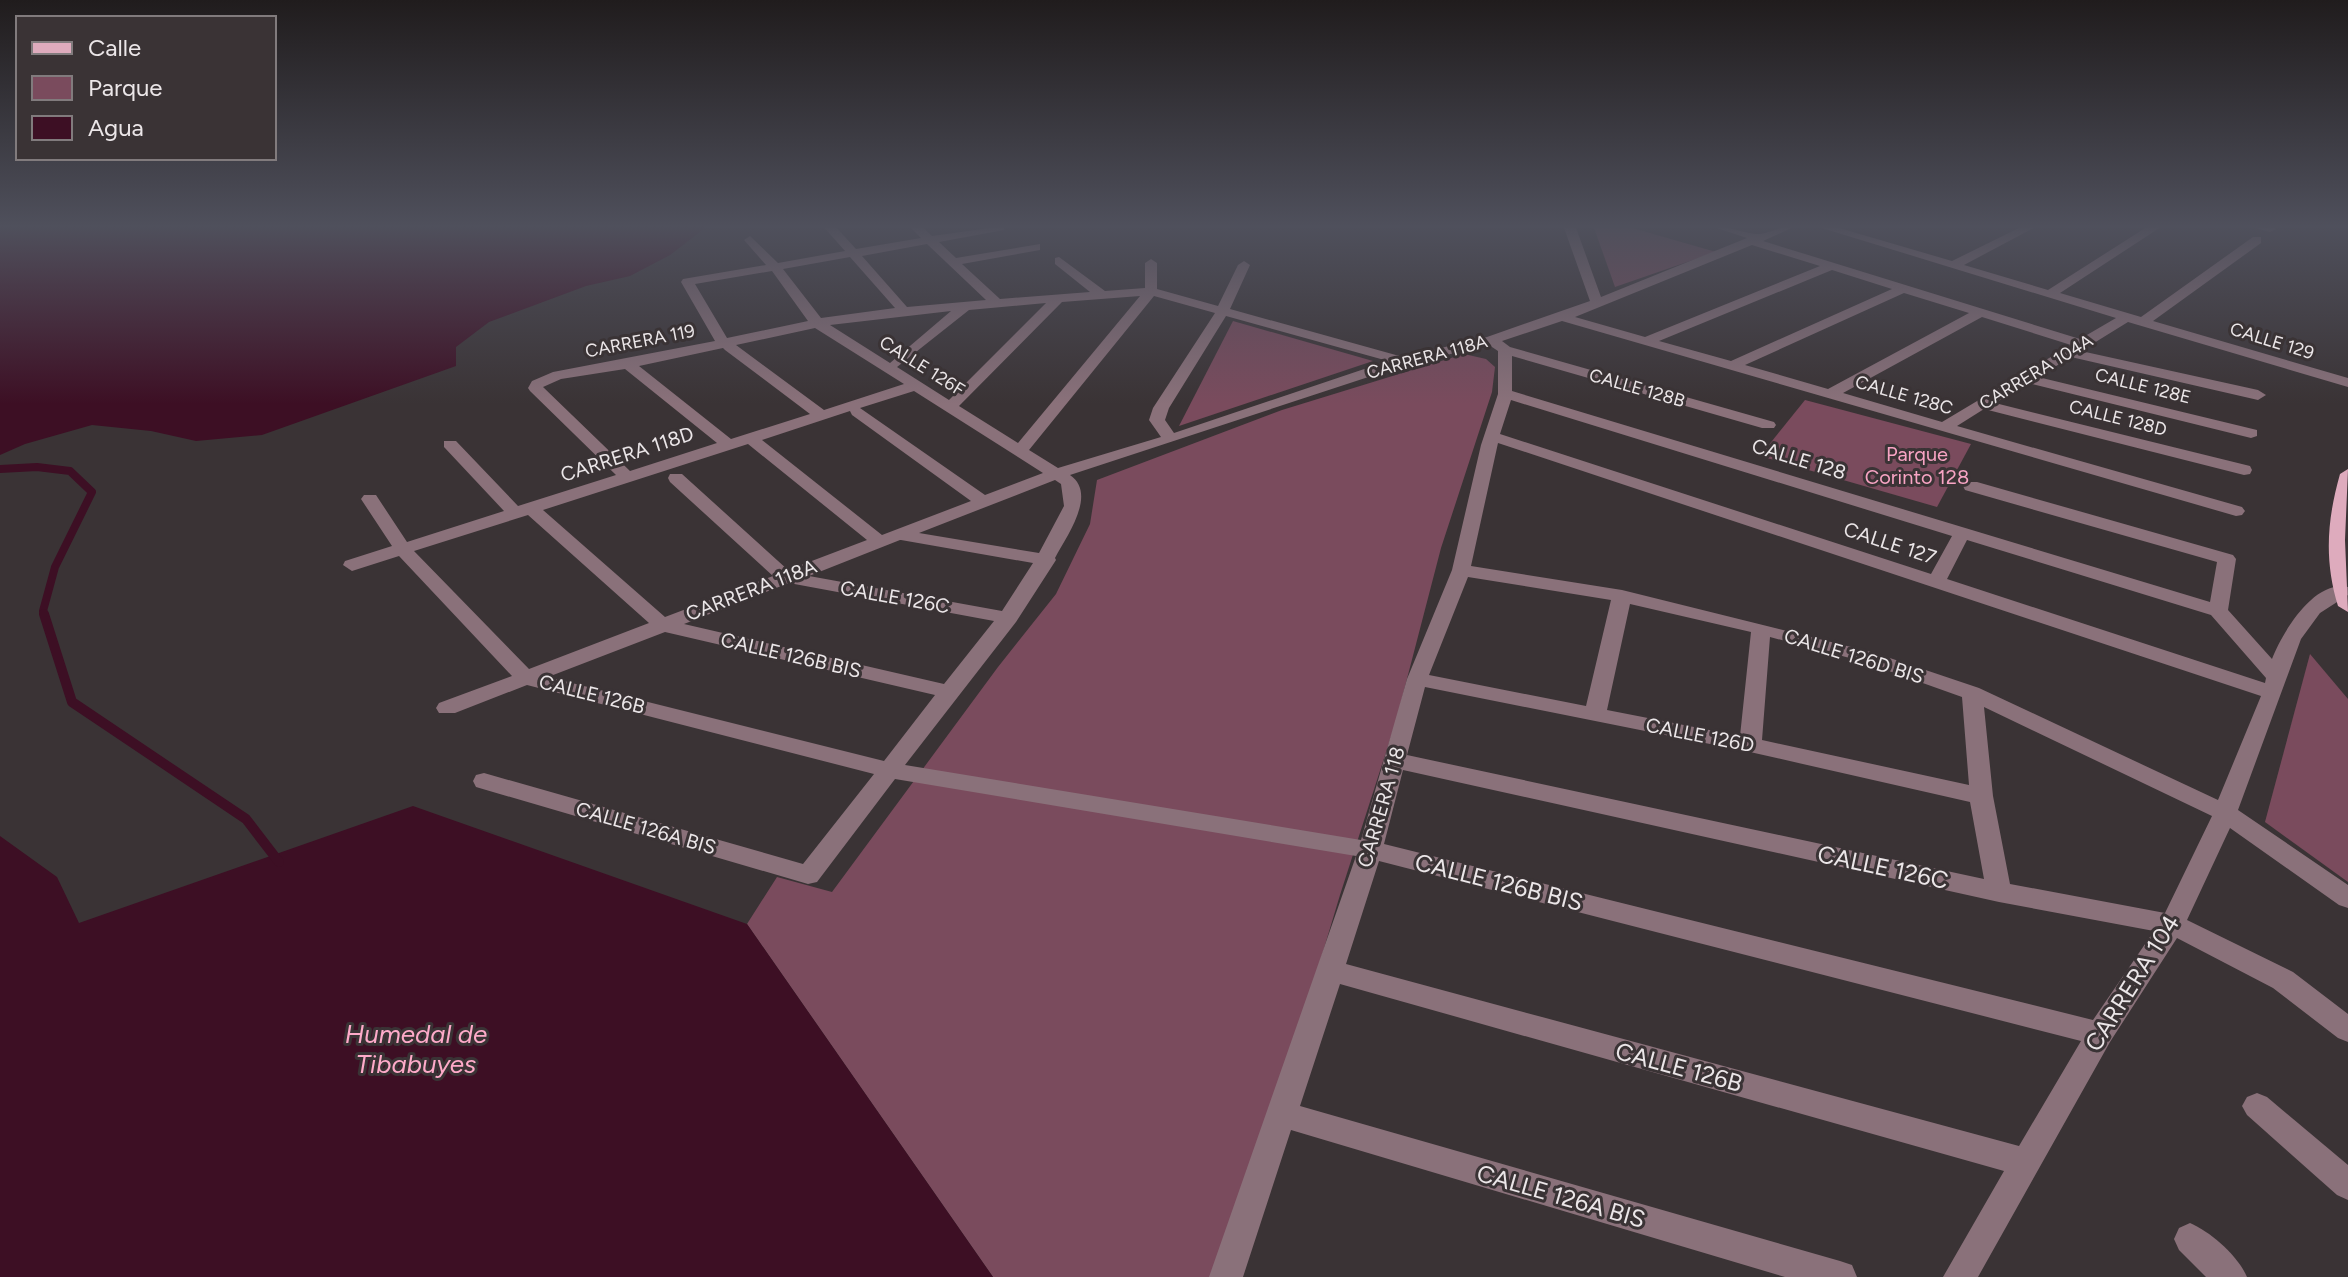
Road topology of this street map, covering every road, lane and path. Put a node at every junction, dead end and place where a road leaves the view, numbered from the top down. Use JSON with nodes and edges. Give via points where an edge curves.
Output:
{"nodes":[{"id":1,"x":689,"y":285,"type":"edge"},
{"id":2,"x":788,"y":285,"type":"edge"},
{"id":3,"x":881,"y":285,"type":"edge"},
{"id":4,"x":977,"y":285,"type":"edge"},
{"id":5,"x":1089,"y":285,"type":"edge"},
{"id":6,"x":1151,"y":285,"type":"edge"},
{"id":7,"x":1235,"y":285,"type":"edge"},
{"id":8,"x":1590,"y":285,"type":"edge"},
{"id":9,"x":1643,"y":285,"type":"edge"},
{"id":10,"x":1786,"y":285,"type":"edge"},
{"id":11,"x":1893,"y":285,"type":"edge"},
{"id":12,"x":2019,"y":285,"type":"edge"},
{"id":13,"x":2065,"y":285,"type":"edge"},
{"id":14,"x":2195,"y":285,"type":"edge"},
{"id":15,"x":1904,"y":288,"type":"junction"},
{"id":16,"x":1151,"y":291,"type":"junction"},
{"id":17,"x":2050,"y":294,"type":"junction"},
{"id":18,"x":1102,"y":295,"type":"junction"},
{"id":19,"x":1058,"y":299,"type":"junction"},
{"id":20,"x":996,"y":303,"type":"junction"},
{"id":21,"x":1597,"y":303,"type":"junction"},
{"id":22,"x":965,"y":306,"type":"junction"},
{"id":23,"x":1223,"y":310,"type":"junction"},
{"id":24,"x":904,"y":311,"type":"junction"},
{"id":25,"x":1981,"y":312,"type":"junction"},
{"id":26,"x":1562,"y":317,"type":"junction"},
{"id":27,"x":2127,"y":317,"type":"junction"},
{"id":28,"x":2143,"y":322,"type":"junction"},
{"id":29,"x":817,"y":323,"type":"junction"},
{"id":30,"x":1646,"y":341,"type":"junction"},
{"id":31,"x":726,"y":345,"type":"junction"},
{"id":32,"x":1498,"y":345,"type":"junction"},
{"id":33,"x":2076,"y":348,"type":"junction"},
{"id":34,"x":1403,"y":361,"type":"junction"},
{"id":35,"x":897,"y":363,"type":"dead end"},
{"id":36,"x":628,"y":364,"type":"junction"},
{"id":37,"x":1732,"y":366,"type":"junction"},
{"id":38,"x":2026,"y":378,"type":"junction"},
{"id":39,"x":2348,"y":383,"type":"edge"},
{"id":40,"x":917,"y":385,"type":"junction"},
{"id":41,"x":1505,"y":394,"type":"junction"},
{"id":42,"x":1830,"y":394,"type":"junction"},
{"id":43,"x":2258,"y":395,"type":"dead end"},
{"id":44,"x":1982,"y":404,"type":"junction"},
{"id":45,"x":950,"y":407,"type":"junction"},
{"id":46,"x":857,"y":412,"type":"dead end"},
{"id":47,"x":821,"y":415,"type":"junction"},
{"id":48,"x":1768,"y":425,"type":"dead end"},
{"id":49,"x":1944,"y":427,"type":"junction"},
{"id":50,"x":2251,"y":433,"type":"dead end"},
{"id":51,"x":1492,"y":436,"type":"junction"},
{"id":52,"x":750,"y":438,"type":"junction"},
{"id":53,"x":1170,"y":439,"type":"junction"},
{"id":54,"x":450,"y":444,"type":"dead end"},
{"id":55,"x":729,"y":445,"type":"junction"},
{"id":56,"x":1020,"y":451,"type":"junction"},
{"id":57,"x":2244,"y":470,"type":"dead end"},
{"id":58,"x":1056,"y":474,"type":"junction"},
{"id":59,"x":2348,"y":474,"type":"edge"},
{"id":60,"x":627,"y":477,"type":"junction"},
{"id":61,"x":676,"y":478,"type":"dead end"},
{"id":62,"x":1971,"y":486,"type":"dead end"},
{"id":63,"x":370,"y":499,"type":"dead end"},
{"id":64,"x":982,"y":501,"type":"junction"},
{"id":65,"x":524,"y":511,"type":"junction"},
{"id":66,"x":2236,"y":511,"type":"dead end"},
{"id":67,"x":1962,"y":533,"type":"junction"},
{"id":68,"x":899,"y":535,"type":"junction"},
{"id":69,"x":880,"y":542,"type":"junction"},
{"id":70,"x":403,"y":550,"type":"junction"},
{"id":71,"x":1047,"y":560,"type":"junction"},
{"id":72,"x":352,"y":565,"type":"dead end"},
{"id":73,"x":1461,"y":570,"type":"junction"},
{"id":74,"x":785,"y":577,"type":"junction"},
{"id":75,"x":1936,"y":582,"type":"junction"},
{"id":76,"x":1622,"y":596,"type":"junction"},
{"id":77,"x":2345,"y":598,"type":"edge"},
{"id":78,"x":2218,"y":611,"type":"junction"},
{"id":79,"x":1009,"y":618,"type":"junction"},
{"id":80,"x":662,"y":625,"type":"junction"},
{"id":81,"x":1761,"y":628,"type":"junction"},
{"id":82,"x":526,"y":678,"type":"junction"},
{"id":83,"x":1417,"y":679,"type":"junction"},
{"id":84,"x":2275,"y":685,"type":"junction"},
{"id":85,"x":949,"y":692,"type":"junction"},
{"id":86,"x":1972,"y":693,"type":"junction"},
{"id":87,"x":447,"y":708,"type":"dead end"},
{"id":88,"x":1595,"y":714,"type":"junction"},
{"id":89,"x":1750,"y":745,"type":"junction"},
{"id":90,"x":1393,"y":760,"type":"junction"},
{"id":91,"x":890,"y":770,"type":"junction"},
{"id":92,"x":484,"y":781,"type":"dead end"},
{"id":93,"x":1981,"y":796,"type":"junction"},
{"id":94,"x":2225,"y":813,"type":"junction"},
{"id":95,"x":1370,"y":850,"type":"junction"},
{"id":96,"x":1999,"y":892,"type":"junction"},
{"id":97,"x":2348,"y":898,"type":"edge"},
{"id":98,"x":2172,"y":924,"type":"junction"},
{"id":99,"x":1331,"y":971,"type":"junction"},
{"id":100,"x":2348,"y":1030,"type":"edge"},
{"id":101,"x":2100,"y":1034,"type":"junction"},
{"id":102,"x":2257,"y":1106,"type":"dead end"},
{"id":103,"x":1282,"y":1114,"type":"junction"},
{"id":104,"x":2027,"y":1163,"type":"junction"},
{"id":105,"x":2348,"y":1185,"type":"edge"},
{"id":106,"x":2190,"y":1239,"type":"dead end"},
{"id":107,"x":1226,"y":1277,"type":"edge"},
{"id":108,"x":1840,"y":1277,"type":"edge"},
{"id":109,"x":1960,"y":1277,"type":"edge"},
{"id":110,"x":2230,"y":1277,"type":"edge"}],
"edges":[{"from":1,"to":31,"type":"street"},
{"from":2,"to":29,"type":"street","name":"CALLE 126F"},
{"from":3,"to":24,"type":"street"},
{"from":4,"to":20,"type":"street"},
{"from":5,"to":18,"type":"street"},
{"from":6,"to":16,"type":"street"},
{"from":7,"to":23,"type":"street"},
{"from":8,"to":21,"type":"street"},
{"from":9,"to":21,"type":"street","name":"CARRERA 118A"},
{"from":10,"to":30,"type":"street"},
{"from":11,"to":15,"type":"street"},
{"from":12,"to":17,"type":"street","name":"CALLE 129"},
{"from":13,"to":17,"type":"street"},
{"from":14,"to":28,"type":"street"},
{"from":15,"to":25,"type":"street"},
{"from":15,"to":37,"type":"street"},
{"from":16,"to":18,"type":"street","name":"CARRERA 119"},
{"from":16,"to":23,"type":"street","name":"CARRERA 119"},
{"from":16,"to":56,"type":"street"},
{"from":17,"to":27,"type":"street","name":"CALLE 129"},
{"from":18,"to":19,"type":"street","name":"CARRERA 119"},
{"from":19,"to":20,"type":"street","name":"CARRERA 119"},
{"from":19,"to":45,"type":"street"},
{"from":20,"to":22,"type":"street","name":"CARRERA 119"},
{"from":21,"to":26,"type":"street","name":"CARRERA 118A"},
{"from":22,"to":24,"type":"street","name":"CARRERA 119"},
{"from":22,"to":35,"type":"street"},
{"from":23,"to":34,"type":"street","name":"CARRERA 119"},
{"from":23,"to":53,"type":"street","via":[[1161,408],[1157,420]]},
{"from":24,"to":29,"type":"street","name":"CARRERA 119"},
{"from":25,"to":33,"type":"street"},
{"from":25,"to":42,"type":"street"},
{"from":26,"to":30,"type":"street","name":"CALLE 128C"},
{"from":26,"to":32,"type":"street","name":"CARRERA 118A"},
{"from":27,"to":28,"type":"street","name":"CALLE 129"},
{"from":27,"to":33,"type":"street","name":"CARRERA 104A"},
{"from":28,"to":39,"type":"street","name":"CALLE 129"},
{"from":29,"to":31,"type":"street","name":"CARRERA 119"},
{"from":29,"to":40,"type":"street","name":"CALLE 126F"},
{"from":30,"to":37,"type":"street","name":"CALLE 128C"},
{"from":31,"to":36,"type":"street","name":"CARRERA 119"},
{"from":31,"to":47,"type":"street"},
{"from":32,"to":34,"type":"street","name":"CARRERA 118A"},
{"from":32,"to":41,"type":"street","name":"CARRERA 118"},
{"from":32,"to":48,"type":"street","name":"CALLE 128B"},
{"from":33,"to":38,"type":"street","name":"CARRERA 104A"},
{"from":33,"to":43,"type":"street"},
{"from":34,"to":53,"type":"street","name":"CARRERA 118A"},
{"from":36,"to":55,"type":"street"},
{"from":36,"to":60,"type":"street","name":"CARRERA 119","via":[[542,380],[535,388]]},
{"from":37,"to":42,"type":"street","name":"CALLE 128C"},
{"from":38,"to":44,"type":"street","name":"CARRERA 104A"},
{"from":38,"to":50,"type":"street","name":"CALLE 128E"},
{"from":40,"to":45,"type":"street","name":"CALLE 126F"},
{"from":40,"to":47,"type":"street","name":"CARRERA 118D"},
{"from":41,"to":51,"type":"street","name":"CARRERA 118"},
{"from":41,"to":67,"type":"street","name":"CALLE 128"},
{"from":42,"to":49,"type":"street","name":"CALLE 128C"},
{"from":44,"to":49,"type":"street","name":"CARRERA 104A"},
{"from":44,"to":57,"type":"street","name":"CALLE 128D"},
{"from":45,"to":56,"type":"street","name":"CALLE 126F"},
{"from":46,"to":64,"type":"street"},
{"from":47,"to":52,"type":"street","name":"CARRERA 118D"},
{"from":49,"to":66,"type":"street","name":"CALLE 128C"},
{"from":51,"to":73,"type":"street","name":"CARRERA 118"},
{"from":51,"to":75,"type":"street","name":"CALLE 127"},
{"from":52,"to":55,"type":"street","name":"CARRERA 118D"},
{"from":52,"to":69,"type":"street"},
{"from":53,"to":58,"type":"street","name":"CARRERA 118A"},
{"from":54,"to":65,"type":"street","name":"CALLE 126B BIS"},
{"from":55,"to":60,"type":"street","name":"CARRERA 118D"},
{"from":56,"to":58,"type":"street","name":"CALLE 126F"},
{"from":58,"to":64,"type":"street","name":"CARRERA 118A"},
{"from":58,"to":71,"type":"street","via":[[1069,482],[1073,506]]},
{"from":59,"to":77,"type":"main road","via":[[2334,538]]},
{"from":60,"to":65,"type":"street","name":"CARRERA 118D"},
{"from":61,"to":74,"type":"street"},
{"from":62,"to":78,"type":"street","via":[[2227,559]]},
{"from":63,"to":70,"type":"street","name":"CALLE 126B"},
{"from":64,"to":68,"type":"street","name":"CARRERA 118A"},
{"from":65,"to":70,"type":"street","name":"CARRERA 118D"},
{"from":65,"to":80,"type":"street","name":"CALLE 126B BIS"},
{"from":67,"to":75,"type":"street"},
{"from":67,"to":78,"type":"street","name":"CALLE 128"},
{"from":68,"to":69,"type":"street","name":"CARRERA 118A"},
{"from":68,"to":71,"type":"street"},
{"from":69,"to":74,"type":"street","name":"CARRERA 118A"},
{"from":70,"to":72,"type":"street","name":"CARRERA 118D"},
{"from":70,"to":82,"type":"street","name":"CALLE 126B"},
{"from":71,"to":79,"type":"street"},
{"from":73,"to":76,"type":"street","name":"CALLE 126D BIS"},
{"from":73,"to":83,"type":"street","name":"CARRERA 118"},
{"from":74,"to":79,"type":"street","name":"CALLE 126C"},
{"from":74,"to":80,"type":"street","name":"CARRERA 118A"},
{"from":75,"to":84,"type":"street","name":"CALLE 127"},
{"from":76,"to":81,"type":"street","name":"CALLE 126D BIS"},
{"from":76,"to":88,"type":"street"},
{"from":77,"to":84,"type":"street","name":"CARRERA 104","via":[[2311,611],[2293,635]]},
{"from":78,"to":84,"type":"street"},
{"from":79,"to":85,"type":"street"},
{"from":80,"to":82,"type":"street","name":"CARRERA 118A"},
{"from":80,"to":85,"type":"street","name":"CALLE 126B BIS"},
{"from":81,"to":86,"type":"street","name":"CALLE 126D BIS"},
{"from":81,"to":89,"type":"street"},
{"from":82,"to":87,"type":"street","name":"CARRERA 118A"},
{"from":82,"to":91,"type":"street","name":"CALLE 126B"},
{"from":83,"to":88,"type":"street","name":"CALLE 126D"},
{"from":83,"to":90,"type":"street","name":"CARRERA 118"},
{"from":84,"to":94,"type":"street","name":"CARRERA 104"},
{"from":85,"to":91,"type":"street"},
{"from":86,"to":93,"type":"street"},
{"from":86,"to":94,"type":"street","name":"CALLE 126D BIS"},
{"from":88,"to":89,"type":"street","name":"CALLE 126D"},
{"from":89,"to":93,"type":"street","name":"CALLE 126D"},
{"from":90,"to":95,"type":"street","name":"CARRERA 118"},
{"from":90,"to":96,"type":"street","name":"CALLE 126C"},
{"from":91,"to":92,"type":"street","name":"CALLE 126A BIS","via":[[808,875]]},
{"from":91,"to":95,"type":"street","name":"CALLE 126B BIS"},
{"from":93,"to":96,"type":"street"},
{"from":94,"to":97,"type":"street"},
{"from":94,"to":98,"type":"street","name":"CARRERA 104"},
{"from":95,"to":99,"type":"street","name":"CARRERA 118"},
{"from":95,"to":101,"type":"street","name":"CALLE 126B BIS"},
{"from":96,"to":98,"type":"street","name":"CALLE 126C"},
{"from":98,"to":100,"type":"street","name":"CALLE 126C","via":[[2283,980]]},
{"from":98,"to":101,"type":"street","name":"CARRERA 104"},
{"from":99,"to":103,"type":"street","name":"CARRERA 118"},
{"from":99,"to":104,"type":"street","name":"CALLE 126B"},
{"from":101,"to":104,"type":"street","name":"CARRERA 104"},
{"from":102,"to":105,"type":"street"},
{"from":103,"to":107,"type":"street","name":"CARRERA 118"},
{"from":103,"to":108,"type":"street","name":"CALLE 126A BIS"},
{"from":104,"to":109,"type":"street","name":"CARRERA 104"},
{"from":106,"to":110,"type":"street"}]}
